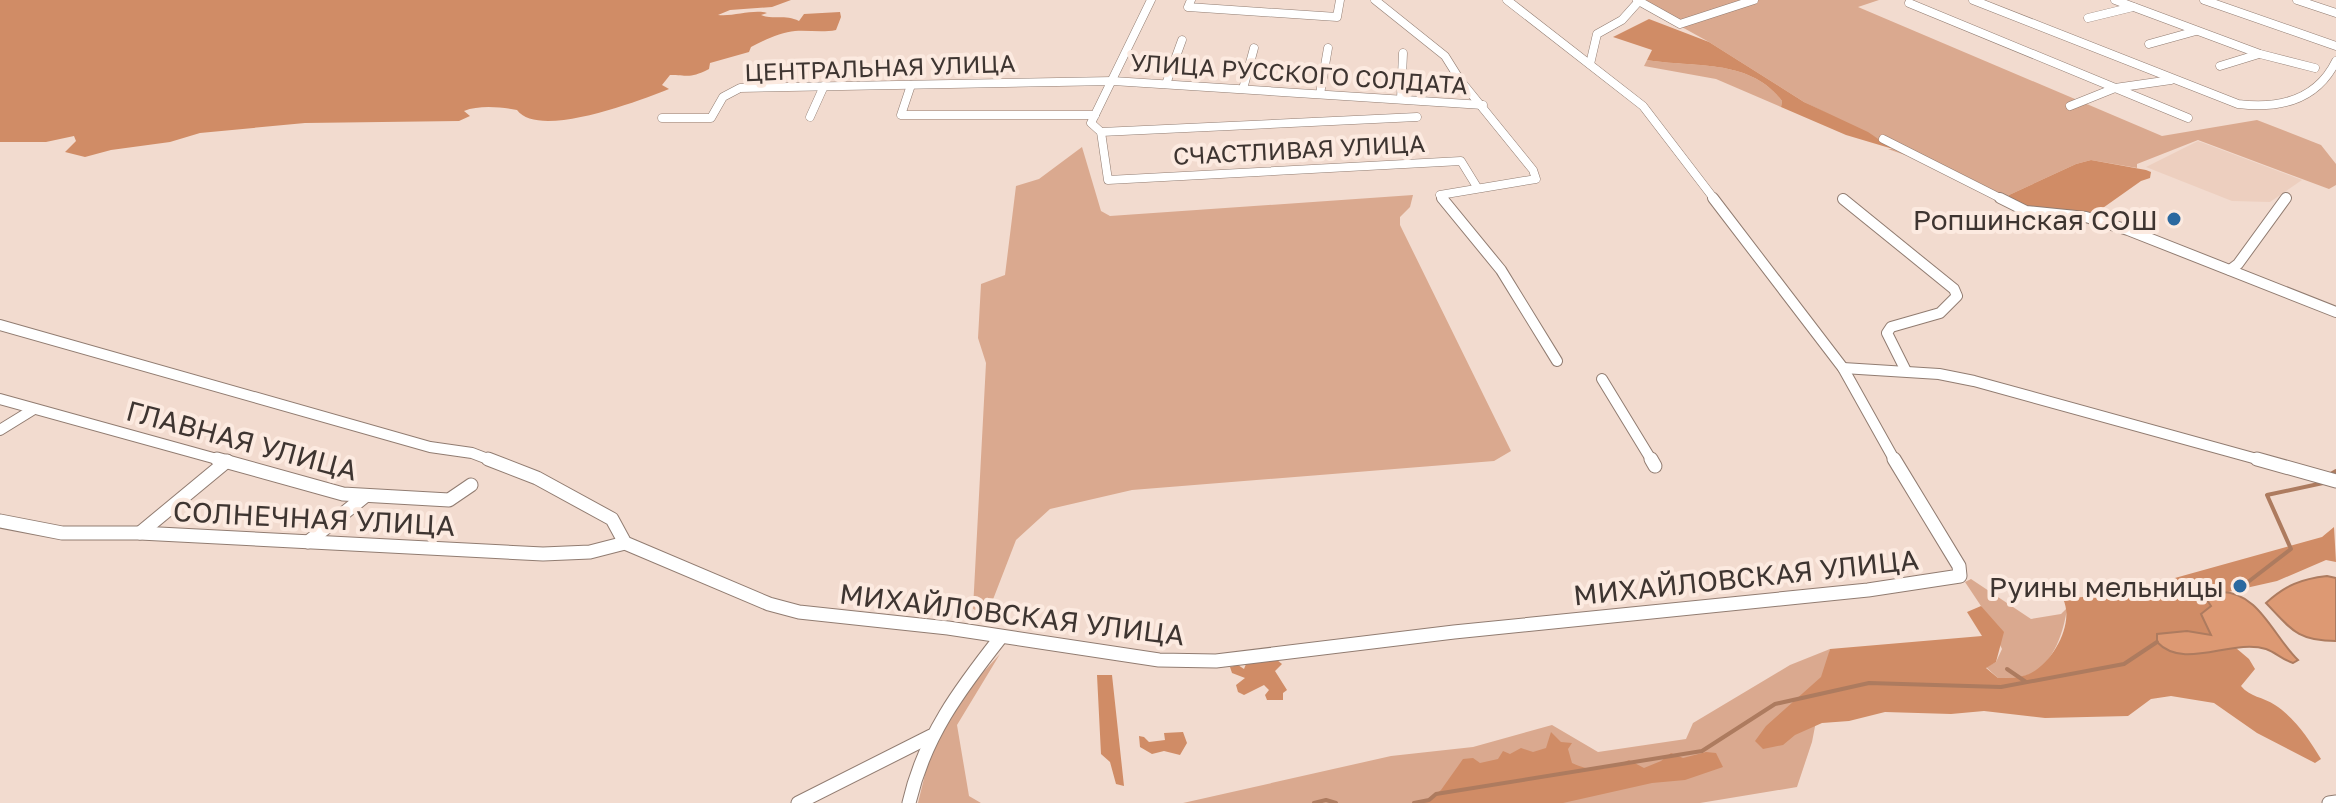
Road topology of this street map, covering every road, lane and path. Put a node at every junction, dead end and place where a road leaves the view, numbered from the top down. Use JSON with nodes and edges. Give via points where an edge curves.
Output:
{"nodes":[{"id":1,"x":1151,"y":0,"type":"edge"},
{"id":2,"x":1191,"y":0,"type":"edge"},
{"id":3,"x":1340,"y":0,"type":"edge"},
{"id":4,"x":1375,"y":0,"type":"edge"},
{"id":5,"x":1507,"y":0,"type":"edge"},
{"id":6,"x":1638,"y":0,"type":"edge"},
{"id":7,"x":1754,"y":0,"type":"edge"},
{"id":8,"x":1973,"y":0,"type":"edge"},
{"id":9,"x":2115,"y":0,"type":"edge"},
{"id":10,"x":2204,"y":0,"type":"edge"},
{"id":11,"x":2297,"y":0,"type":"edge"},
{"id":12,"x":1909,"y":3,"type":"dead end"},
{"id":13,"x":2133,"y":7,"type":"junction"},
{"id":14,"x":2336,"y":13,"type":"edge"},
{"id":15,"x":2088,"y":18,"type":"dead end"},
{"id":16,"x":2197,"y":30,"type":"junction"},
{"id":17,"x":1182,"y":40,"type":"dead end"},
{"id":18,"x":2149,"y":44,"type":"dead end"},
{"id":19,"x":2336,"y":46,"type":"edge"},
{"id":20,"x":1254,"y":48,"type":"dead end"},
{"id":21,"x":1328,"y":48,"type":"dead end"},
{"id":22,"x":1403,"y":53,"type":"dead end"},
{"id":23,"x":2260,"y":54,"type":"junction"},
{"id":24,"x":2336,"y":61,"type":"edge"},
{"id":25,"x":1590,"y":64,"type":"junction"},
{"id":26,"x":2220,"y":66,"type":"dead end"},
{"id":27,"x":2315,"y":68,"type":"dead end"},
{"id":28,"x":2175,"y":79,"type":"junction"},
{"id":29,"x":1113,"y":81,"type":"junction"},
{"id":30,"x":1166,"y":84,"type":"junction"},
{"id":31,"x":911,"y":85,"type":"junction"},
{"id":32,"x":824,"y":86,"type":"junction"},
{"id":33,"x":2115,"y":88,"type":"junction"},
{"id":34,"x":1243,"y":89,"type":"junction"},
{"id":35,"x":1320,"y":94,"type":"junction"},
{"id":36,"x":1401,"y":99,"type":"junction"},
{"id":37,"x":1483,"y":105,"type":"junction"},
{"id":38,"x":2070,"y":106,"type":"dead end"},
{"id":39,"x":1095,"y":115,"type":"junction"},
{"id":40,"x":810,"y":117,"type":"dead end"},
{"id":41,"x":1417,"y":117,"type":"dead end"},
{"id":42,"x":662,"y":118,"type":"dead end"},
{"id":43,"x":2188,"y":118,"type":"dead end"},
{"id":44,"x":1101,"y":132,"type":"junction"},
{"id":45,"x":1883,"y":139,"type":"dead end"},
{"id":46,"x":1477,"y":187,"type":"junction"},
{"id":47,"x":2286,"y":198,"type":"dead end"},
{"id":48,"x":1843,"y":199,"type":"dead end"},
{"id":49,"x":2230,"y":270,"type":"junction"},
{"id":50,"x":2336,"y":312,"type":"edge"},
{"id":51,"x":0,"y":325,"type":"edge"},
{"id":52,"x":1557,"y":361,"type":"dead end"},
{"id":53,"x":1843,"y":368,"type":"junction"},
{"id":54,"x":1906,"y":371,"type":"junction"},
{"id":55,"x":1602,"y":379,"type":"dead end"},
{"id":56,"x":0,"y":399,"type":"edge"},
{"id":57,"x":34,"y":409,"type":"junction"},
{"id":58,"x":0,"y":430,"type":"edge"},
{"id":59,"x":227,"y":461,"type":"junction"},
{"id":60,"x":1655,"y":466,"type":"dead end"},
{"id":61,"x":2336,"y":481,"type":"edge"},
{"id":62,"x":471,"y":485,"type":"dead end"},
{"id":63,"x":364,"y":497,"type":"junction"},
{"id":64,"x":0,"y":521,"type":"edge"},
{"id":65,"x":140,"y":533,"type":"junction"},
{"id":66,"x":308,"y":542,"type":"junction"},
{"id":67,"x":625,"y":543,"type":"junction"},
{"id":68,"x":1001,"y":637,"type":"junction"},
{"id":69,"x":931,"y":736,"type":"junction"},
{"id":70,"x":2336,"y":802,"type":"edge"},
{"id":71,"x":798,"y":803,"type":"edge"},
{"id":72,"x":909,"y":803,"type":"edge"},
{"id":73,"x":2329,"y":803,"type":"edge"}],
"edges":[{"from":1,"to":29,"type":"street"},
{"from":2,"to":3,"type":"street","via":[[1188,7],[1337,17]]},
{"from":4,"to":37,"type":"street","via":[[1429,40]]},
{"from":5,"to":25,"type":"street","name":"МИХАЙЛОВСКАЯ УЛИЦА"},
{"from":6,"to":7,"type":"street","via":[[1680,24]]},
{"from":6,"to":25,"type":"street","via":[[1622,20],[1597,34]]},
{"from":8,"to":28,"type":"street"},
{"from":9,"to":13,"type":"street"},
{"from":10,"to":19,"type":"street"},
{"from":11,"to":14,"type":"street"},
{"from":12,"to":33,"type":"street"},
{"from":13,"to":15,"type":"street"},
{"from":13,"to":16,"type":"street"},
{"from":16,"to":18,"type":"street"},
{"from":16,"to":23,"type":"street"},
{"from":17,"to":30,"type":"street"},
{"from":20,"to":34,"type":"street"},
{"from":21,"to":35,"type":"street"},
{"from":22,"to":36,"type":"street"},
{"from":23,"to":26,"type":"street"},
{"from":23,"to":27,"type":"street"},
{"from":24,"to":28,"type":"street","via":[[2308,93],[2284,106],[2238,104]]},
{"from":25,"to":53,"type":"street","name":"МИХАЙЛОВСКАЯ УЛИЦА","via":[[1643,106]]},
{"from":28,"to":33,"type":"street"},
{"from":29,"to":30,"type":"street","name":"УЛИЦА РУССКОГО СОЛДАТА"},
{"from":29,"to":31,"type":"street","name":"ЦЕНТРАЛЬНАЯ УЛИЦА"},
{"from":29,"to":39,"type":"street"},
{"from":30,"to":34,"type":"street","name":"УЛИЦА РУССКОГО СОЛДАТА"},
{"from":31,"to":32,"type":"street","name":"ЦЕНТРАЛЬНАЯ УЛИЦА"},
{"from":31,"to":39,"type":"street","via":[[901,115]]},
{"from":32,"to":40,"type":"street"},
{"from":32,"to":42,"type":"street","name":"ЦЕНТРАЛЬНАЯ УЛИЦА","via":[[740,88],[723,97],[711,118]]},
{"from":33,"to":38,"type":"street"},
{"from":33,"to":43,"type":"street"},
{"from":34,"to":35,"type":"street","name":"УЛИЦА РУССКОГО СОЛДАТА"},
{"from":35,"to":36,"type":"street","name":"УЛИЦА РУССКОГО СОЛДАТА"},
{"from":36,"to":37,"type":"street","name":"УЛИЦА РУССКОГО СОЛДАТА"},
{"from":37,"to":46,"type":"street","via":[[1536,179]]},
{"from":39,"to":44,"type":"street","via":[[1091,123]]},
{"from":41,"to":44,"type":"street"},
{"from":44,"to":46,"type":"street","name":"СЧАСТЛИВАЯ УЛИЦА","via":[[1108,180],[1461,161]]},
{"from":45,"to":49,"type":"street","via":[[2026,211],[2103,222]]},
{"from":46,"to":52,"type":"street","via":[[1440,195],[1501,270]]},
{"from":47,"to":49,"type":"street"},
{"from":48,"to":54,"type":"street","via":[[1957,296],[1940,313],[1891,327],[1887,333]]},
{"from":49,"to":50,"type":"street"},
{"from":51,"to":67,"type":"street","via":[[430,447],[472,453],[549,484],[612,519]]},
{"from":53,"to":54,"type":"street"},
{"from":53,"to":68,"type":"street","name":"МИХАЙЛОВСКАЯ УЛИЦА","via":[[1959,566],[1960,576],[1216,661],[1159,660]]},
{"from":54,"to":61,"type":"street","via":[[1974,381]]},
{"from":55,"to":60,"type":"street"},
{"from":56,"to":57,"type":"street","name":"ГЛАВНАЯ УЛИЦА"},
{"from":57,"to":58,"type":"street"},
{"from":57,"to":59,"type":"street","name":"ГЛАВНАЯ УЛИЦА"},
{"from":59,"to":63,"type":"street","name":"ГЛАВНАЯ УЛИЦА"},
{"from":59,"to":65,"type":"street"},
{"from":62,"to":63,"type":"street","name":"ГЛАВНАЯ УЛИЦА","via":[[449,500]]},
{"from":63,"to":66,"type":"street"},
{"from":64,"to":65,"type":"street","name":"СОЛНЕЧНАЯ УЛИЦА","via":[[62,533]]},
{"from":65,"to":66,"type":"street","name":"СОЛНЕЧНАЯ УЛИЦА"},
{"from":66,"to":67,"type":"street","name":"СОЛНЕЧНАЯ УЛИЦА","via":[[543,554],[590,552]]},
{"from":67,"to":68,"type":"street","name":"МИХАЙЛОВСКАЯ УЛИЦА","via":[[725,588],[799,612]]},
{"from":68,"to":69,"type":"street","via":[[940,715]]},
{"from":69,"to":71,"type":"street"},
{"from":69,"to":72,"type":"street"},
{"from":70,"to":73,"type":"street"}]}
